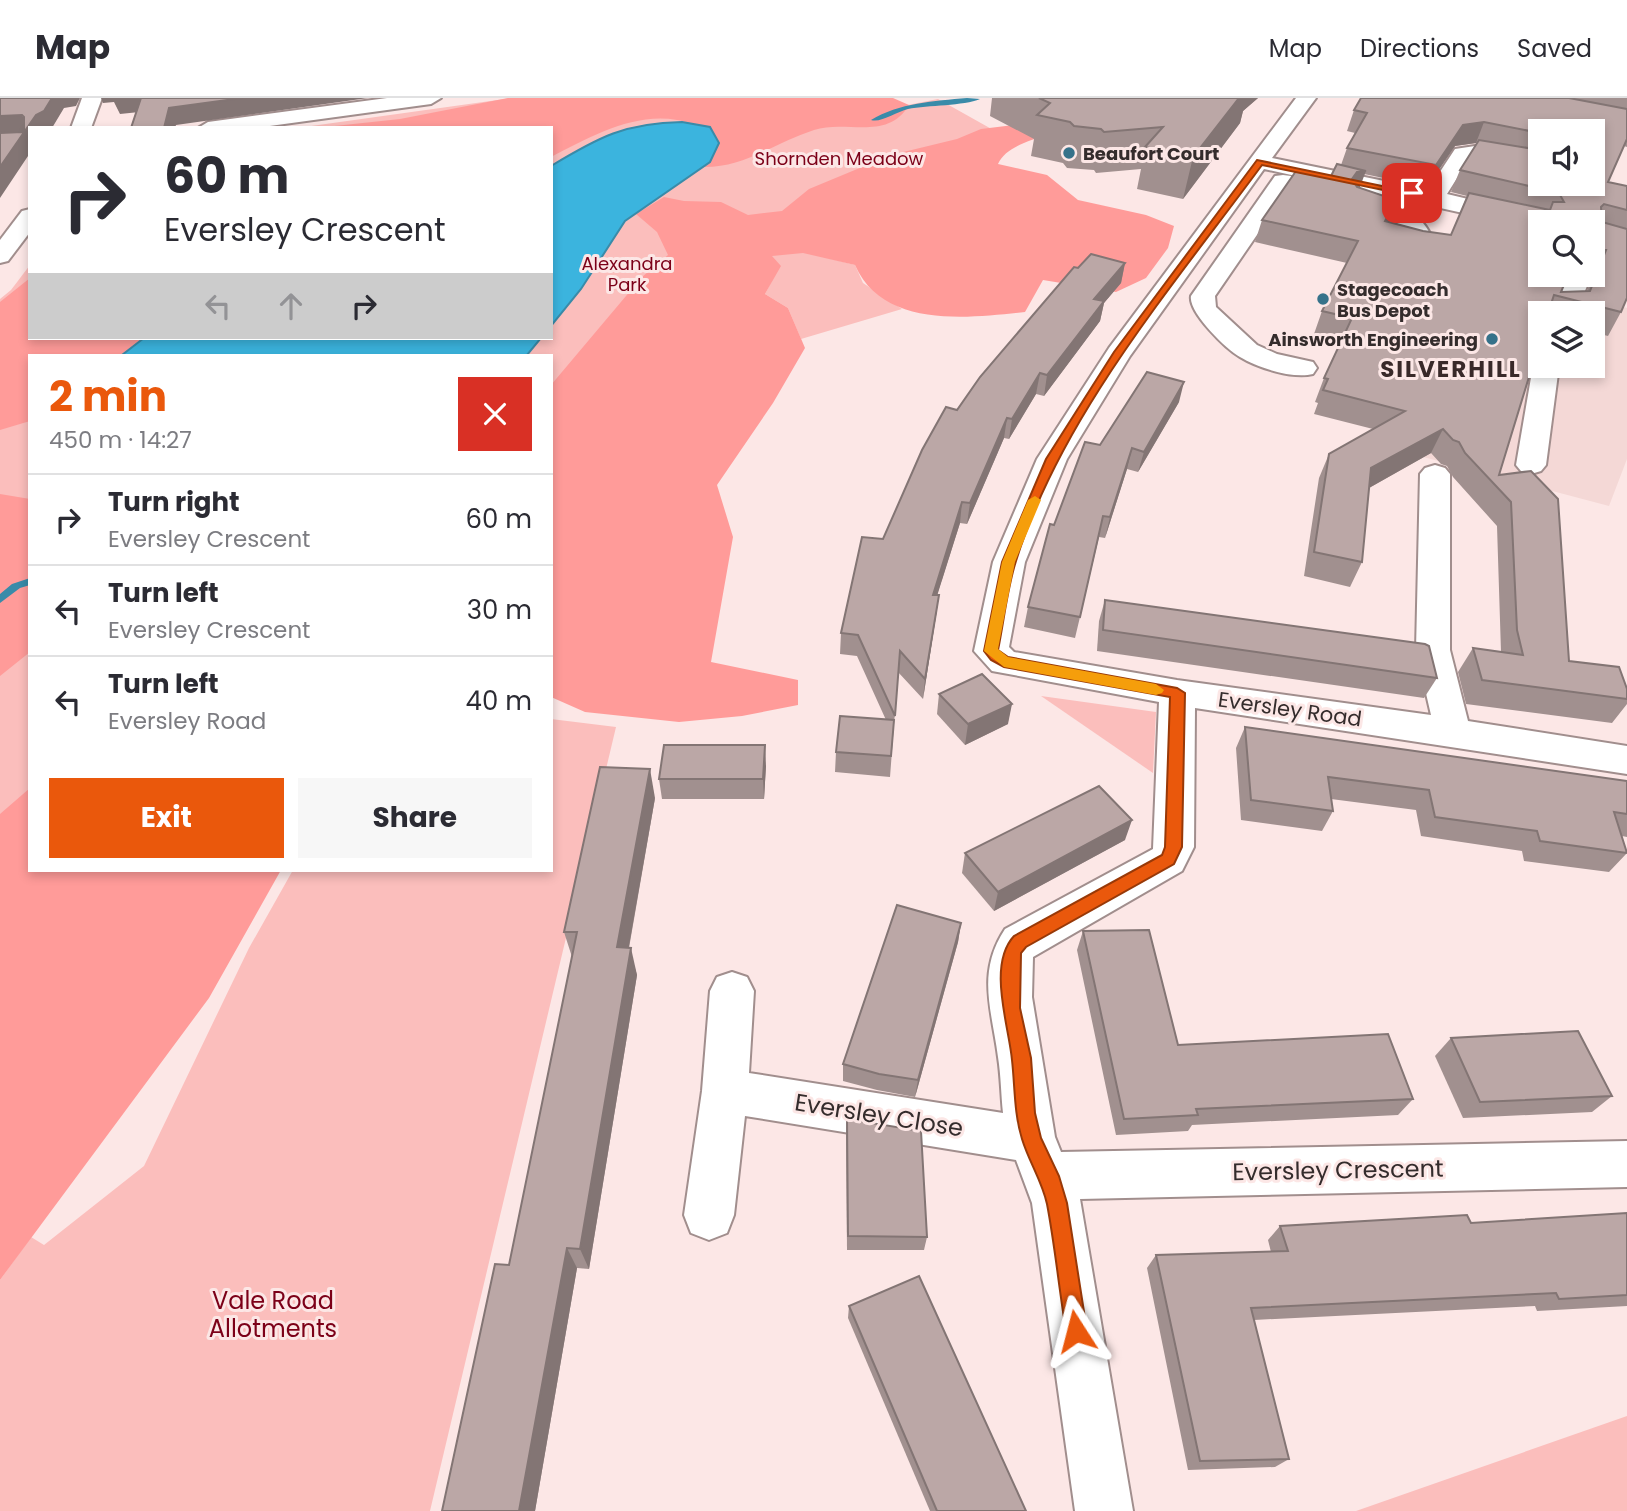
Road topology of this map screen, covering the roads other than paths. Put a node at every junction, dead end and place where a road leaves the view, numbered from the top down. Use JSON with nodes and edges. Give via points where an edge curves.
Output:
{"nodes":[{"id":1,"x":92,"y":98,"type":"edge"},
{"id":2,"x":430,"y":98,"type":"edge"},
{"id":3,"x":1306,"y":98,"type":"edge"},
{"id":4,"x":82,"y":126,"type":"edge"},
{"id":5,"x":223,"y":126,"type":"edge"},
{"id":6,"x":1528,"y":163,"type":"edge"},
{"id":7,"x":1259,"y":164,"type":"junction"},
{"id":8,"x":1283,"y":181,"type":"junction"},
{"id":9,"x":1434,"y":198,"type":"junction"},
{"id":10,"x":28,"y":219,"type":"edge"},
{"id":11,"x":1528,"y":220,"type":"edge"},
{"id":12,"x":1422,"y":246,"type":"edge"},
{"id":13,"x":0,"y":256,"type":"edge"},
{"id":14,"x":1304,"y":369,"type":"dead end"},
{"id":15,"x":1544,"y":378,"type":"edge"},
{"id":16,"x":1531,"y":466,"type":"dead end"},
{"id":17,"x":1436,"y":474,"type":"dead end"},
{"id":18,"x":1177,"y":693,"type":"junction"},
{"id":19,"x":1453,"y":732,"type":"junction"},
{"id":20,"x":1627,"y":760,"type":"edge"},
{"id":21,"x":732,"y":991,"type":"dead end"},
{"id":22,"x":725,"y":1091,"type":"junction"},
{"id":23,"x":1041,"y":1158,"type":"junction"},
{"id":24,"x":1627,"y":1164,"type":"edge"},
{"id":25,"x":709,"y":1215,"type":"dead end"},
{"id":26,"x":1104,"y":1511,"type":"edge"}],
"edges":[{"from":1,"to":4,"type":"street"},
{"from":2,"to":5,"type":"street"},
{"from":3,"to":7,"type":"street"},
{"from":6,"to":9,"type":"street","via":[[1461,153]]},
{"from":7,"to":8,"type":"street"},
{"from":7,"to":9,"type":"street"},
{"from":7,"to":18,"type":"street","name":"Eversley Road","via":[[1118,354],[1052,459],[1009,562],[991,651],[1004,662]]},
{"from":8,"to":12,"type":"street","via":[[1401,216],[1417,226]]},
{"from":8,"to":14,"type":"street","via":[[1202,302],[1248,351]]},
{"from":9,"to":11,"type":"street"},
{"from":10,"to":13,"type":"street"},
{"from":15,"to":16,"type":"street"},
{"from":17,"to":19,"type":"street","via":[[1433,650]]},
{"from":18,"to":19,"type":"street","name":"Eversley Road"},
{"from":18,"to":23,"type":"street","via":[[1174,847],[1168,860],[1012,950],[1011,1008],[1025,1113]]},
{"from":19,"to":20,"type":"street","name":"Eversley Road"},
{"from":21,"to":22,"type":"street"},
{"from":22,"to":23,"type":"street","name":"Eversley Close"},
{"from":22,"to":25,"type":"street"},
{"from":23,"to":24,"type":"street","name":"Eversley Crescent"},
{"from":23,"to":26,"type":"street","via":[[1057,1203]]}]}
